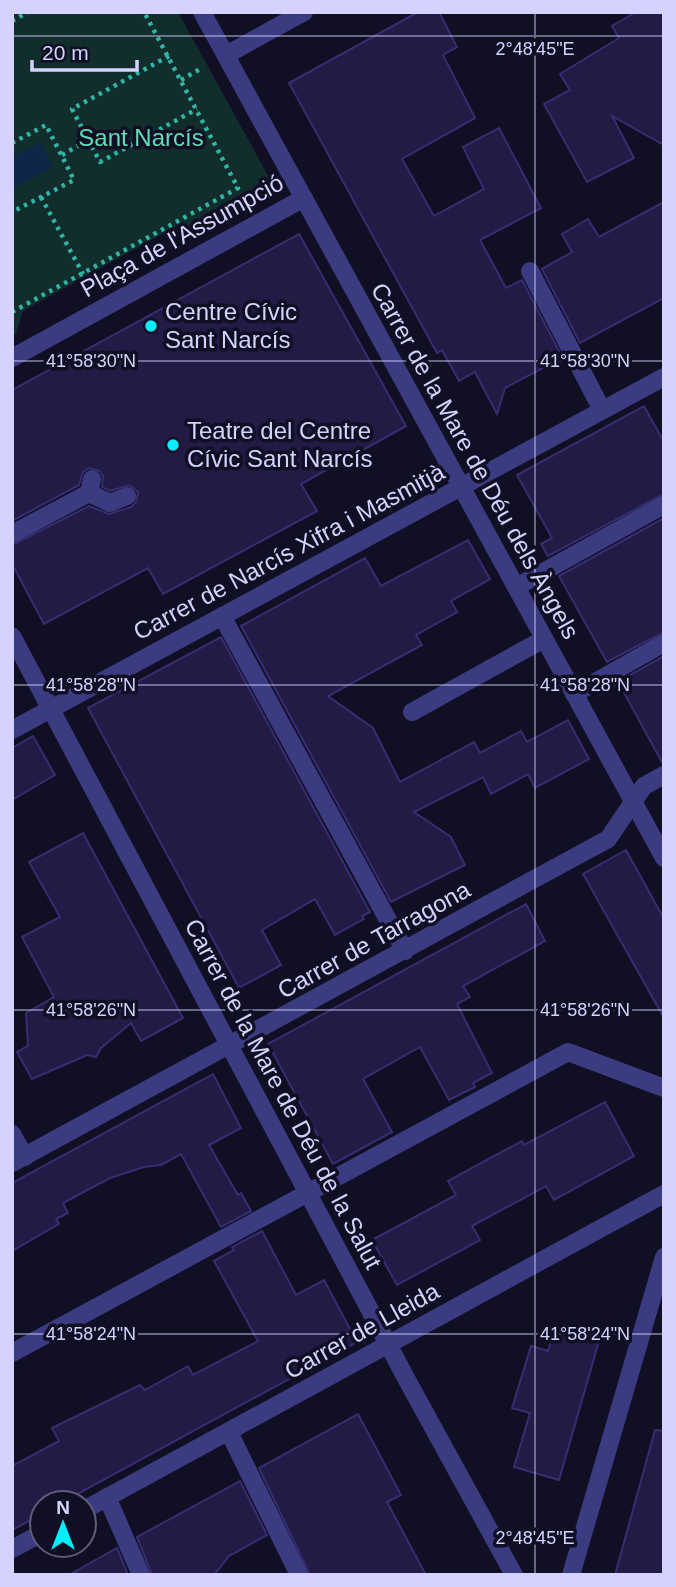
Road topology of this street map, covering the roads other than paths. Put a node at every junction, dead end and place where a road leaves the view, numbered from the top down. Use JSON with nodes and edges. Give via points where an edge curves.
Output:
{"nodes":[{"id":1,"x":202,"y":12,"type":"edge"},
{"id":2,"x":304,"y":12,"type":"edge"},
{"id":3,"x":226,"y":55,"type":"junction"},
{"id":4,"x":303,"y":198,"type":"junction"},
{"id":5,"x":530,"y":271,"type":"dead end"},
{"id":6,"x":12,"y":358,"type":"edge"},
{"id":7,"x":664,"y":377,"type":"edge"},
{"id":8,"x":601,"y":410,"type":"junction"},
{"id":9,"x":461,"y":487,"type":"junction"},
{"id":10,"x":127,"y":496,"type":"dead end"},
{"id":11,"x":664,"y":505,"type":"edge"},
{"id":12,"x":12,"y":534,"type":"edge"},
{"id":13,"x":516,"y":587,"type":"junction"},
{"id":14,"x":222,"y":616,"type":"junction"},
{"id":15,"x":12,"y":636,"type":"edge"},
{"id":16,"x":544,"y":639,"type":"junction"},
{"id":17,"x":664,"y":643,"type":"edge"},
{"id":18,"x":574,"y":694,"type":"junction"},
{"id":19,"x":51,"y":709,"type":"junction"},
{"id":20,"x":412,"y":712,"type":"dead end"},
{"id":21,"x":12,"y":723,"type":"edge"},
{"id":22,"x":12,"y":730,"type":"edge"},
{"id":23,"x":664,"y":775,"type":"edge"},
{"id":24,"x":634,"y":803,"type":"junction"},
{"id":25,"x":664,"y":859,"type":"edge"},
{"id":26,"x":405,"y":951,"type":"junction"},
{"id":27,"x":229,"y":1046,"type":"junction"},
{"id":28,"x":664,"y":1088,"type":"edge"},
{"id":29,"x":12,"y":1134,"type":"edge"},
{"id":30,"x":19,"y":1160,"type":"edge"},
{"id":31,"x":308,"y":1193,"type":"junction"},
{"id":32,"x":664,"y":1194,"type":"edge"},
{"id":33,"x":664,"y":1257,"type":"edge"},
{"id":34,"x":388,"y":1344,"type":"junction"},
{"id":35,"x":12,"y":1353,"type":"edge"},
{"id":36,"x":229,"y":1432,"type":"junction"},
{"id":37,"x":107,"y":1497,"type":"junction"},
{"id":38,"x":98,"y":1502,"type":"edge"},
{"id":39,"x":28,"y":1540,"type":"edge"},
{"id":40,"x":12,"y":1549,"type":"edge"},
{"id":41,"x":141,"y":1575,"type":"edge"},
{"id":42,"x":299,"y":1575,"type":"edge"},
{"id":43,"x":514,"y":1575,"type":"edge"},
{"id":44,"x":571,"y":1575,"type":"edge"}],
"edges":[{"from":1,"to":3,"type":"street","name":"Plaça de l'Assumpció"},
{"from":2,"to":3,"type":"street"},
{"from":3,"to":4,"type":"street","name":"Plaça de l'Assumpció"},
{"from":4,"to":6,"type":"street","name":"Plaça de l'Assumpció"},
{"from":4,"to":9,"type":"street","name":"Carrer de la Mare de Déu dels Àngels"},
{"from":5,"to":8,"type":"street"},
{"from":7,"to":8,"type":"street","name":"Carrer de Narcís Xifra i Masmitjà"},
{"from":8,"to":9,"type":"street","name":"Carrer de Narcís Xifra i Masmitjà"},
{"from":9,"to":13,"type":"street","name":"Carrer de la Mare de Déu dels Àngels"},
{"from":9,"to":14,"type":"street","name":"Carrer de Narcís Xifra i Masmitjà"},
{"from":10,"to":12,"type":"street","via":[[110,503],[90,486]]},
{"from":11,"to":13,"type":"street"},
{"from":13,"to":16,"type":"street","name":"Carrer de la Mare de Déu dels Àngels"},
{"from":14,"to":19,"type":"street","name":"Carrer de Narcís Xifra i Masmitjà"},
{"from":14,"to":26,"type":"street"},
{"from":15,"to":19,"type":"street","name":"Carrer de la Mare de Déu de la Salut"},
{"from":16,"to":18,"type":"street","name":"Carrer de la Mare de Déu dels Àngels"},
{"from":16,"to":20,"type":"street"},
{"from":17,"to":18,"type":"street"},
{"from":18,"to":24,"type":"street","name":"Carrer de la Mare de Déu dels Àngels"},
{"from":19,"to":21,"type":"street"},
{"from":19,"to":22,"type":"street","name":"Carrer de Narcís Xifra i Masmitjà"},
{"from":19,"to":27,"type":"street","name":"Carrer de la Mare de Déu de la Salut"},
{"from":23,"to":24,"type":"street","name":"Carrer de Tarragona","via":[[644,786]]},
{"from":24,"to":25,"type":"street","name":"Carrer de la Mare de Déu dels Àngels"},
{"from":24,"to":26,"type":"street","name":"Carrer de Tarragona","via":[[608,839]]},
{"from":26,"to":27,"type":"street","name":"Carrer de Tarragona"},
{"from":27,"to":30,"type":"street","name":"Carrer de Tarragona"},
{"from":27,"to":31,"type":"street","name":"Carrer de la Mare de Déu de la Salut"},
{"from":28,"to":31,"type":"street","via":[[568,1052]]},
{"from":29,"to":30,"type":"street"},
{"from":31,"to":34,"type":"street","name":"Carrer de la Mare de Déu de la Salut"},
{"from":31,"to":35,"type":"street"},
{"from":32,"to":34,"type":"street","name":"Carrer de Lleida"},
{"from":33,"to":44,"type":"street"},
{"from":34,"to":36,"type":"street","name":"Carrer de Lleida"},
{"from":34,"to":43,"type":"street","name":"Carrer de la Mare de Déu de la Salut"},
{"from":36,"to":37,"type":"street","name":"Carrer de Lleida"},
{"from":36,"to":42,"type":"street"},
{"from":37,"to":38,"type":"street","name":"Carrer de Lleida"},
{"from":37,"to":41,"type":"street"},
{"from":39,"to":40,"type":"street"}]}
